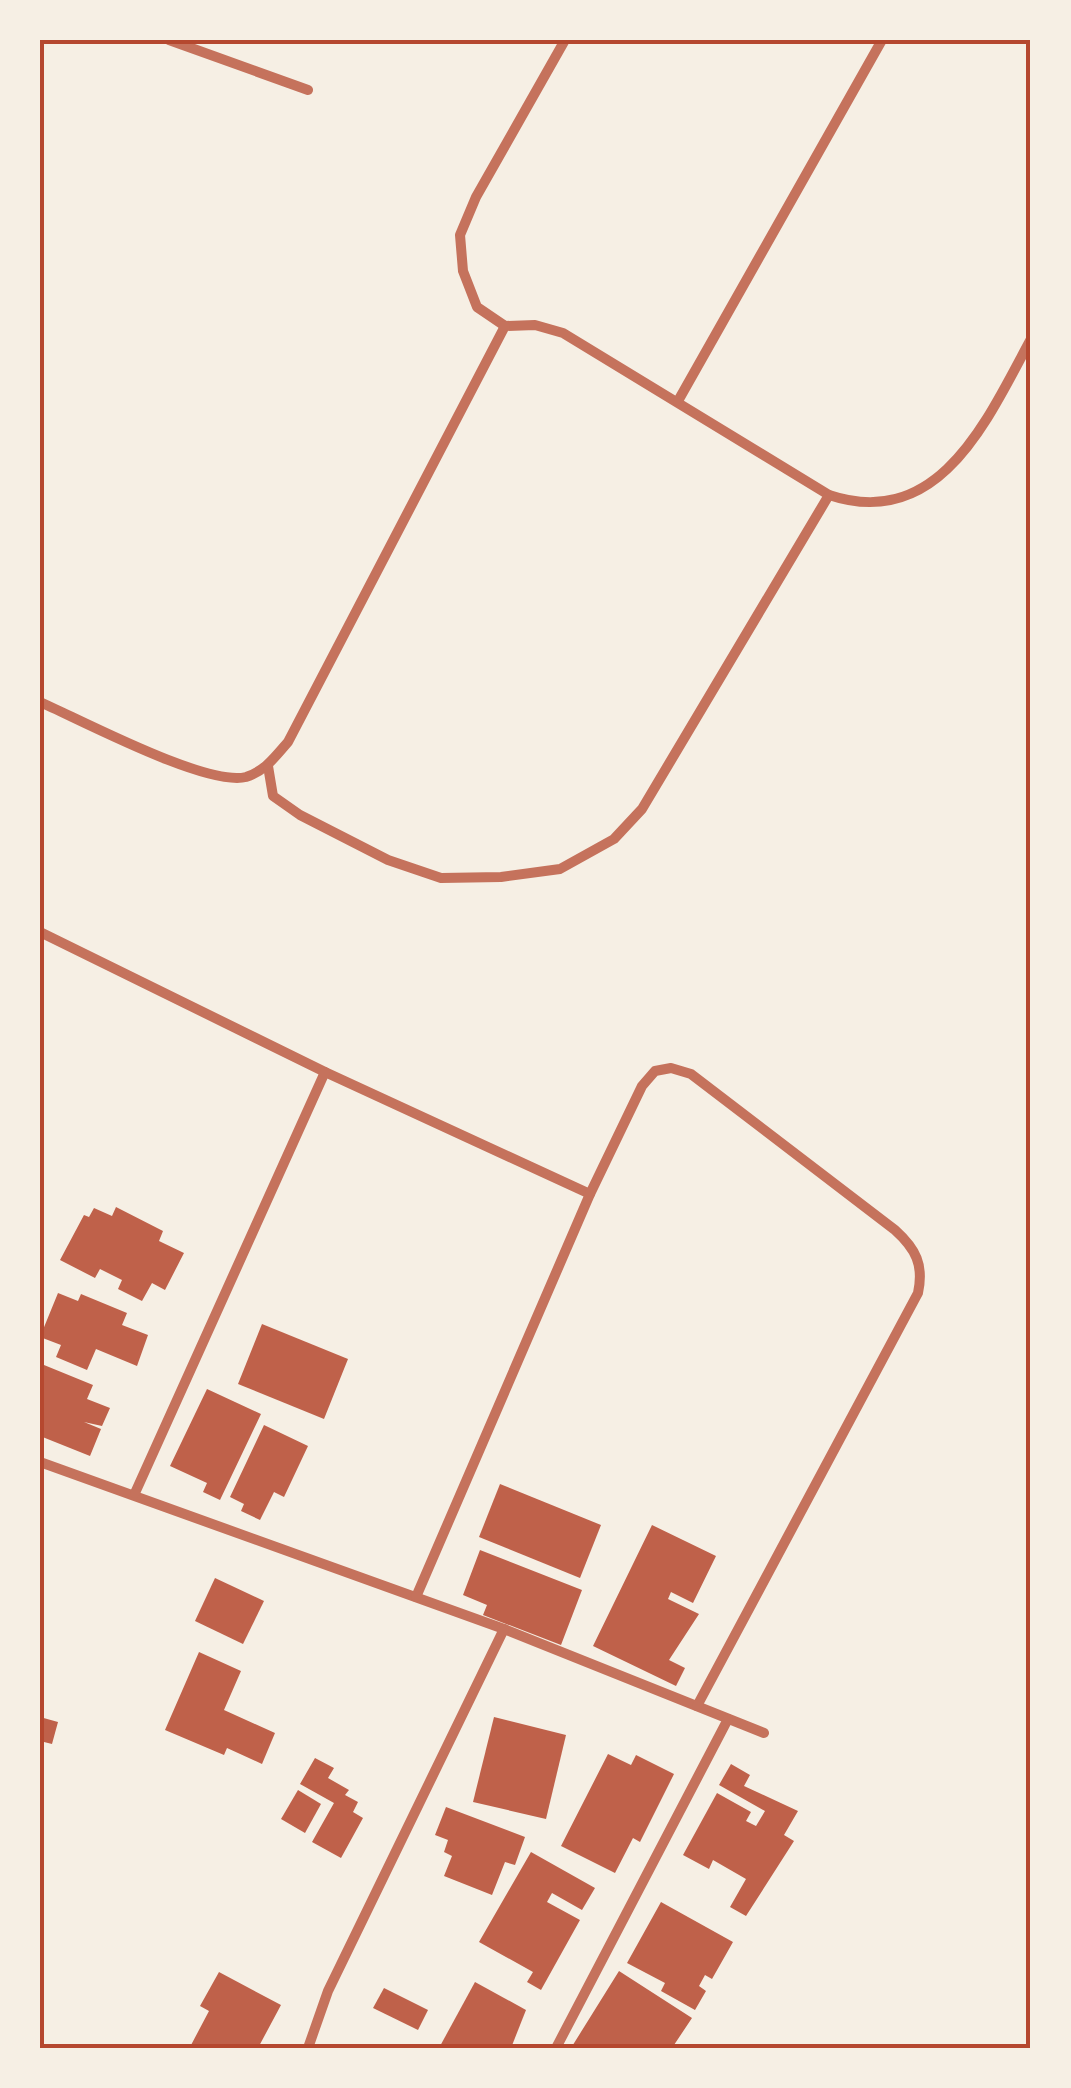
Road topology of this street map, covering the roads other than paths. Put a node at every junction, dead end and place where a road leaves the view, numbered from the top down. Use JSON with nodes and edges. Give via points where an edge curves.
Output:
{"nodes":[{"id":1,"x":169,"y":40,"type":"edge"},
{"id":2,"x":565,"y":40,"type":"edge"},
{"id":3,"x":882,"y":40,"type":"edge"},
{"id":4,"x":308,"y":90,"type":"dead end"},
{"id":5,"x":505,"y":326,"type":"junction"},
{"id":6,"x":1031,"y":339,"type":"edge"},
{"id":7,"x":678,"y":401,"type":"junction"},
{"id":8,"x":828,"y":495,"type":"junction"},
{"id":9,"x":40,"y":702,"type":"edge"},
{"id":10,"x":268,"y":766,"type":"junction"},
{"id":11,"x":40,"y":932,"type":"edge"},
{"id":12,"x":325,"y":1072,"type":"junction"},
{"id":13,"x":590,"y":1194,"type":"junction"},
{"id":14,"x":40,"y":1462,"type":"edge"},
{"id":15,"x":135,"y":1493,"type":"junction"},
{"id":16,"x":416,"y":1597,"type":"junction"},
{"id":17,"x":504,"y":1629,"type":"junction"},
{"id":18,"x":697,"y":1706,"type":"junction"},
{"id":19,"x":728,"y":1719,"type":"junction"},
{"id":20,"x":764,"y":1733,"type":"dead end"},
{"id":21,"x":308,"y":2048,"type":"edge"},
{"id":22,"x":556,"y":2048,"type":"edge"}],
"edges":[{"from":1,"to":4,"type":"street"},
{"from":2,"to":5,"type":"street","via":[[460,234],[463,271],[478,307]]},
{"from":3,"to":7,"type":"street"},
{"from":5,"to":7,"type":"street","via":[[563,333]]},
{"from":5,"to":10,"type":"street","via":[[288,742]]},
{"from":6,"to":8,"type":"street","via":[[974,443],[949,472],[893,499],[858,505]]},
{"from":7,"to":8,"type":"street"},
{"from":8,"to":10,"type":"street","via":[[642,809],[614,839],[560,869],[441,878],[388,860],[274,796]]},
{"from":9,"to":10,"type":"street","via":[[212,776],[243,778]]},
{"from":11,"to":12,"type":"street"},
{"from":12,"to":13,"type":"street"},
{"from":12,"to":15,"type":"street"},
{"from":13,"to":16,"type":"street"},
{"from":13,"to":18,"type":"street","via":[[642,1086],[655,1071],[671,1068],[690,1074],[895,1230],[922,1272],[918,1293]]},
{"from":14,"to":15,"type":"street"},
{"from":15,"to":16,"type":"street"},
{"from":16,"to":17,"type":"street"},
{"from":17,"to":18,"type":"street"},
{"from":17,"to":21,"type":"street","via":[[328,1991]]},
{"from":18,"to":19,"type":"street"},
{"from":19,"to":20,"type":"street"},
{"from":19,"to":22,"type":"street"}]}
